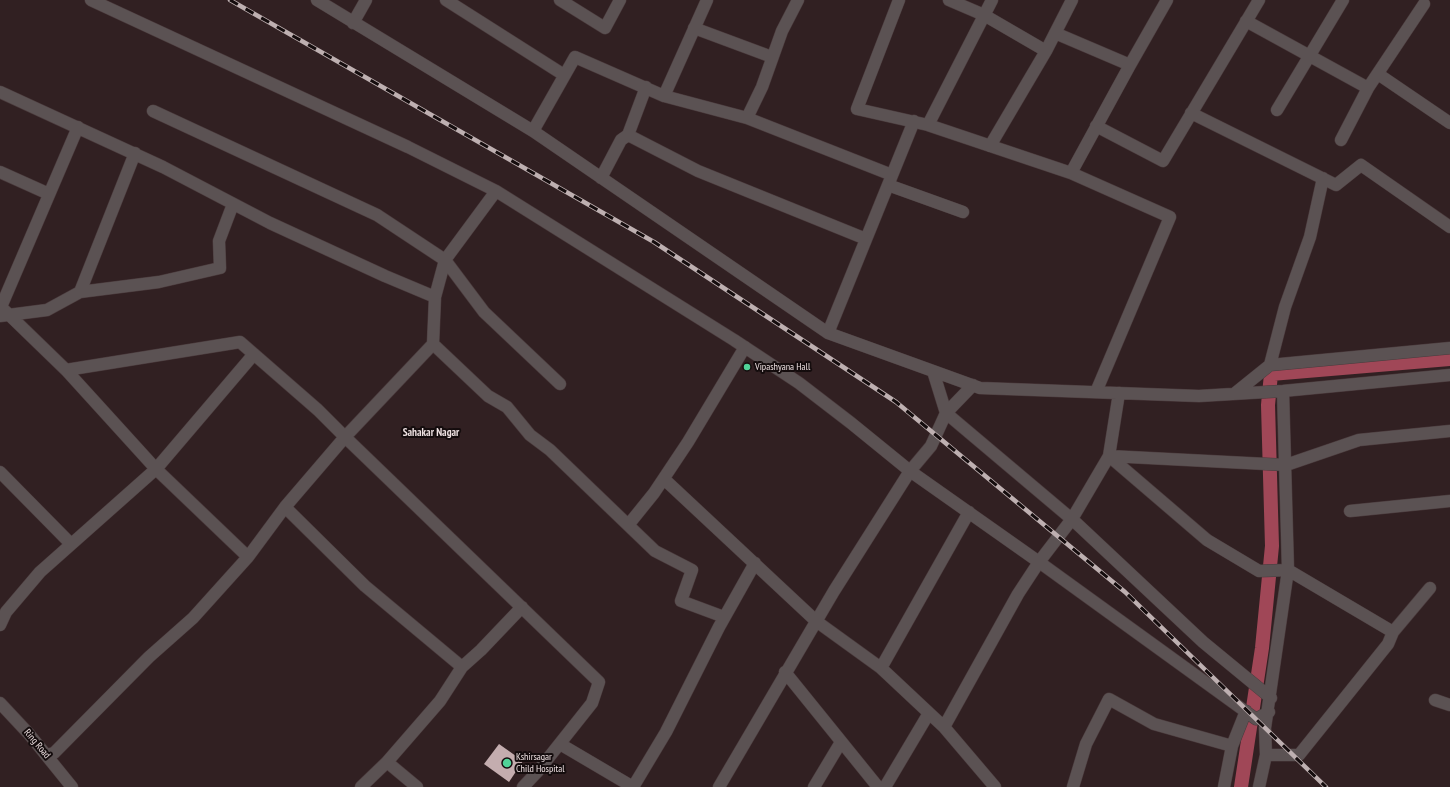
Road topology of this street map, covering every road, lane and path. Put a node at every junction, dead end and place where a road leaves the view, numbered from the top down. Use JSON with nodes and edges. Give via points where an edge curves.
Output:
{"nodes":[{"id":1,"x":91,"y":0,"type":"edge"},
{"id":2,"x":317,"y":0,"type":"edge"},
{"id":3,"x":366,"y":0,"type":"edge"},
{"id":4,"x":446,"y":0,"type":"edge"},
{"id":5,"x":560,"y":0,"type":"edge"},
{"id":6,"x":620,"y":0,"type":"edge"},
{"id":7,"x":707,"y":0,"type":"edge"},
{"id":8,"x":798,"y":0,"type":"edge"},
{"id":9,"x":898,"y":0,"type":"edge"},
{"id":10,"x":949,"y":0,"type":"edge"},
{"id":11,"x":992,"y":0,"type":"edge"},
{"id":12,"x":1072,"y":0,"type":"edge"},
{"id":13,"x":1167,"y":0,"type":"edge"},
{"id":14,"x":1259,"y":0,"type":"edge"},
{"id":15,"x":1343,"y":0,"type":"edge"},
{"id":16,"x":1424,"y":4,"type":"dead end"},
{"id":17,"x":984,"y":15,"type":"junction"},
{"id":18,"x":1246,"y":21,"type":"junction"},
{"id":19,"x":353,"y":22,"type":"junction"},
{"id":20,"x":694,"y":28,"type":"junction"},
{"id":21,"x":1055,"y":33,"type":"junction"},
{"id":22,"x":1046,"y":51,"type":"junction"},
{"id":23,"x":1310,"y":56,"type":"junction"},
{"id":24,"x":772,"y":57,"type":"junction"},
{"id":25,"x":1130,"y":65,"type":"junction"},
{"id":26,"x":1378,"y":74,"type":"junction"},
{"id":27,"x":564,"y":75,"type":"junction"},
{"id":28,"x":646,"y":88,"type":"junction"},
{"id":29,"x":1368,"y":88,"type":"junction"},
{"id":30,"x":0,"y":92,"type":"edge"},
{"id":31,"x":664,"y":96,"type":"junction"},
{"id":32,"x":1277,"y":110,"type":"dead end"},
{"id":33,"x":153,"y":111,"type":"dead end"},
{"id":34,"x":1191,"y":113,"type":"junction"},
{"id":35,"x":747,"y":118,"type":"junction"},
{"id":36,"x":914,"y":121,"type":"junction"},
{"id":37,"x":1450,"y":123,"type":"edge"},
{"id":38,"x":928,"y":124,"type":"junction"},
{"id":39,"x":1096,"y":126,"type":"junction"},
{"id":40,"x":78,"y":127,"type":"junction"},
{"id":41,"x":533,"y":131,"type":"junction"},
{"id":42,"x":628,"y":134,"type":"junction"},
{"id":43,"x":1341,"y":140,"type":"dead end"},
{"id":44,"x":990,"y":146,"type":"junction"},
{"id":45,"x":135,"y":153,"type":"junction"},
{"id":46,"x":0,"y":172,"type":"edge"},
{"id":47,"x":1071,"y":173,"type":"junction"},
{"id":48,"x":601,"y":178,"type":"junction"},
{"id":49,"x":1323,"y":178,"type":"junction"},
{"id":50,"x":890,"y":180,"type":"junction"},
{"id":51,"x":496,"y":191,"type":"junction"},
{"id":52,"x":49,"y":194,"type":"junction"},
{"id":53,"x":233,"y":204,"type":"junction"},
{"id":54,"x":963,"y":212,"type":"dead end"},
{"id":55,"x":1450,"y":227,"type":"edge"},
{"id":56,"x":866,"y":239,"type":"junction"},
{"id":57,"x":444,"y":260,"type":"junction"},
{"id":58,"x":80,"y":292,"type":"junction"},
{"id":59,"x":435,"y":297,"type":"junction"},
{"id":60,"x":5,"y":316,"type":"edge"},
{"id":61,"x":828,"y":333,"type":"junction"},
{"id":62,"x":433,"y":344,"type":"junction"},
{"id":63,"x":744,"y":347,"type":"junction"},
{"id":64,"x":1450,"y":348,"type":"edge"},
{"id":65,"x":254,"y":354,"type":"junction"},
{"id":66,"x":1270,"y":365,"type":"junction"},
{"id":67,"x":66,"y":370,"type":"junction"},
{"id":68,"x":933,"y":371,"type":"junction"},
{"id":69,"x":1450,"y":375,"type":"edge"},
{"id":70,"x":560,"y":384,"type":"dead end"},
{"id":71,"x":973,"y":385,"type":"junction"},
{"id":72,"x":1283,"y":391,"type":"junction"},
{"id":73,"x":1096,"y":392,"type":"junction"},
{"id":74,"x":1119,"y":393,"type":"junction"},
{"id":75,"x":1234,"y":394,"type":"junction"},
{"id":76,"x":946,"y":413,"type":"junction"},
{"id":77,"x":1450,"y":431,"type":"edge"},
{"id":78,"x":345,"y":437,"type":"junction"},
{"id":79,"x":1109,"y":456,"type":"junction"},
{"id":80,"x":1286,"y":465,"type":"junction"},
{"id":81,"x":156,"y":469,"type":"junction"},
{"id":82,"x":910,"y":471,"type":"junction"},
{"id":83,"x":0,"y":472,"type":"edge"},
{"id":84,"x":664,"y":479,"type":"junction"},
{"id":85,"x":1450,"y":501,"type":"edge"},
{"id":86,"x":285,"y":508,"type":"junction"},
{"id":87,"x":1350,"y":511,"type":"dead end"},
{"id":88,"x":969,"y":512,"type":"junction"},
{"id":89,"x":1072,"y":519,"type":"junction"},
{"id":90,"x":629,"y":524,"type":"junction"},
{"id":91,"x":71,"y":544,"type":"junction"},
{"id":92,"x":248,"y":557,"type":"junction"},
{"id":93,"x":1039,"y":562,"type":"junction"},
{"id":94,"x":755,"y":563,"type":"junction"},
{"id":95,"x":1288,"y":570,"type":"junction"},
{"id":96,"x":1430,"y":588,"type":"dead end"},
{"id":97,"x":522,"y":607,"type":"junction"},
{"id":98,"x":724,"y":617,"type":"junction"},
{"id":99,"x":816,"y":621,"type":"junction"},
{"id":100,"x":0,"y":624,"type":"edge"},
{"id":101,"x":1393,"y":632,"type":"junction"},
{"id":102,"x":462,"y":667,"type":"junction"},
{"id":103,"x":881,"y":668,"type":"junction"},
{"id":104,"x":785,"y":672,"type":"junction"},
{"id":105,"x":1271,"y":698,"type":"junction"},
{"id":106,"x":1435,"y":700,"type":"dead end"},
{"id":107,"x":0,"y":703,"type":"edge"},
{"id":108,"x":1450,"y":705,"type":"edge"},
{"id":109,"x":1246,"y":711,"type":"junction"},
{"id":110,"x":929,"y":712,"type":"junction"},
{"id":111,"x":1269,"y":712,"type":"junction"},
{"id":112,"x":944,"y":727,"type":"junction"},
{"id":113,"x":842,"y":742,"type":"junction"},
{"id":114,"x":560,"y":744,"type":"junction"},
{"id":115,"x":1232,"y":746,"type":"junction"},
{"id":116,"x":46,"y":755,"type":"junction"},
{"id":117,"x":1266,"y":756,"type":"junction"},
{"id":118,"x":387,"y":762,"type":"junction"},
{"id":119,"x":993,"y":786,"type":"edge"},
{"id":120,"x":72,"y":787,"type":"edge"},
{"id":121,"x":361,"y":787,"type":"edge"},
{"id":122,"x":418,"y":787,"type":"edge"},
{"id":123,"x":523,"y":787,"type":"edge"},
{"id":124,"x":719,"y":787,"type":"edge"},
{"id":125,"x":814,"y":787,"type":"edge"},
{"id":126,"x":878,"y":787,"type":"edge"},
{"id":127,"x":885,"y":787,"type":"edge"},
{"id":128,"x":1073,"y":787,"type":"edge"},
{"id":129,"x":1224,"y":787,"type":"edge"},
{"id":130,"x":1259,"y":787,"type":"edge"}],
"edges":[{"from":1,"to":51,"type":"street"},
{"from":2,"to":19,"type":"street"},
{"from":3,"to":19,"type":"street"},
{"from":4,"to":27,"type":"street"},
{"from":5,"to":6,"type":"street","via":[[605,28]]},
{"from":7,"to":20,"type":"street"},
{"from":8,"to":24,"type":"street","via":[[782,30]]},
{"from":9,"to":36,"type":"street","via":[[857,109]]},
{"from":10,"to":17,"type":"street"},
{"from":11,"to":17,"type":"street"},
{"from":12,"to":21,"type":"street"},
{"from":13,"to":25,"type":"street"},
{"from":14,"to":18,"type":"street"},
{"from":15,"to":23,"type":"street"},
{"from":16,"to":26,"type":"street"},
{"from":17,"to":22,"type":"street"},
{"from":17,"to":38,"type":"street"},
{"from":18,"to":23,"type":"street"},
{"from":18,"to":34,"type":"street"},
{"from":19,"to":41,"type":"street"},
{"from":20,"to":24,"type":"street"},
{"from":20,"to":31,"type":"street"},
{"from":21,"to":22,"type":"street"},
{"from":21,"to":25,"type":"street"},
{"from":22,"to":44,"type":"street"},
{"from":23,"to":29,"type":"street"},
{"from":23,"to":32,"type":"street"},
{"from":24,"to":35,"type":"street","via":[[762,87]]},
{"from":25,"to":39,"type":"street"},
{"from":26,"to":29,"type":"street"},
{"from":26,"to":37,"type":"street"},
{"from":27,"to":28,"type":"street","via":[[575,57]]},
{"from":27,"to":41,"type":"street"},
{"from":28,"to":31,"type":"street"},
{"from":28,"to":42,"type":"street"},
{"from":29,"to":43,"type":"street"},
{"from":30,"to":40,"type":"street"},
{"from":31,"to":35,"type":"street"},
{"from":33,"to":57,"type":"street","via":[[377,215]]},
{"from":34,"to":39,"type":"street","via":[[1163,161]]},
{"from":34,"to":49,"type":"street"},
{"from":35,"to":50,"type":"street"},
{"from":36,"to":38,"type":"street"},
{"from":36,"to":50,"type":"street"},
{"from":38,"to":44,"type":"street"},
{"from":39,"to":47,"type":"street"},
{"from":40,"to":45,"type":"street"},
{"from":40,"to":52,"type":"street"},
{"from":41,"to":48,"type":"street"},
{"from":42,"to":48,"type":"street","via":[[621,140]]},
{"from":42,"to":56,"type":"street","via":[[698,171]]},
{"from":44,"to":47,"type":"street"},
{"from":45,"to":53,"type":"street"},
{"from":45,"to":58,"type":"street"},
{"from":46,"to":52,"type":"street"},
{"from":47,"to":73,"type":"street","via":[[1170,217]]},
{"from":48,"to":61,"type":"street"},
{"from":49,"to":55,"type":"street","via":[[1336,185],[1361,165]]},
{"from":49,"to":66,"type":"street","via":[[1310,237],[1285,307]]},
{"from":50,"to":54,"type":"street"},
{"from":50,"to":56,"type":"street"},
{"from":51,"to":57,"type":"street"},
{"from":51,"to":63,"type":"street"},
{"from":52,"to":60,"type":"street","via":[[0,307]]},
{"from":53,"to":58,"type":"street","via":[[219,241],[220,268],[159,282]]},
{"from":53,"to":59,"type":"street"},
{"from":56,"to":61,"type":"street"},
{"from":57,"to":59,"type":"street"},
{"from":57,"to":70,"type":"street","via":[[484,312]]},
{"from":58,"to":60,"type":"street","via":[[47,310]]},
{"from":59,"to":62,"type":"street"},
{"from":60,"to":67,"type":"street"},
{"from":61,"to":68,"type":"street"},
{"from":62,"to":78,"type":"street"},
{"from":62,"to":90,"type":"street","via":[[488,396],[506,407],[530,435],[550,450]]},
{"from":63,"to":82,"type":"street","via":[[799,383]]},
{"from":63,"to":84,"type":"street"},
{"from":64,"to":66,"type":"street"},
{"from":65,"to":67,"type":"street","via":[[240,342]]},
{"from":65,"to":78,"type":"street"},
{"from":65,"to":81,"type":"street"},
{"from":66,"to":75,"type":"street"},
{"from":67,"to":81,"type":"street"},
{"from":68,"to":71,"type":"street"},
{"from":68,"to":76,"type":"street"},
{"from":69,"to":72,"type":"street"},
{"from":71,"to":73,"type":"street","via":[[980,388]]},
{"from":71,"to":76,"type":"street"},
{"from":72,"to":75,"type":"street"},
{"from":72,"to":80,"type":"street"},
{"from":73,"to":74,"type":"street"},
{"from":74,"to":75,"type":"street","via":[[1198,396]]},
{"from":74,"to":79,"type":"street"},
{"from":76,"to":82,"type":"street","via":[[930,446]]},
{"from":76,"to":89,"type":"street"},
{"from":77,"to":80,"type":"street","via":[[1359,440]]},
{"from":78,"to":86,"type":"street"},
{"from":78,"to":97,"type":"street"},
{"from":79,"to":80,"type":"street"},
{"from":79,"to":89,"type":"street"},
{"from":79,"to":95,"type":"street","via":[[1207,540],[1259,571]]},
{"from":80,"to":95,"type":"street"},
{"from":81,"to":91,"type":"street"},
{"from":81,"to":92,"type":"street"},
{"from":82,"to":88,"type":"street"},
{"from":82,"to":99,"type":"street"},
{"from":83,"to":91,"type":"street"},
{"from":84,"to":90,"type":"street"},
{"from":84,"to":94,"type":"street"},
{"from":85,"to":87,"type":"street"},
{"from":86,"to":92,"type":"street"},
{"from":86,"to":102,"type":"street","via":[[365,586]]},
{"from":88,"to":93,"type":"street"},
{"from":88,"to":103,"type":"street"},
{"from":89,"to":93,"type":"street"},
{"from":89,"to":105,"type":"street","via":[[1203,642]]},
{"from":90,"to":98,"type":"street","via":[[655,551],[692,570],[681,600]]},
{"from":91,"to":100,"type":"street","via":[[40,572],[6,612]]},
{"from":92,"to":116,"type":"street","via":[[193,618],[149,657],[54,753]]},
{"from":93,"to":109,"type":"street"},
{"from":93,"to":112,"type":"street","via":[[1018,594]]},
{"from":94,"to":98,"type":"street"},
{"from":94,"to":99,"type":"street"},
{"from":95,"to":101,"type":"street"},
{"from":95,"to":105,"type":"street"},
{"from":96,"to":101,"type":"street"},
{"from":97,"to":102,"type":"street"},
{"from":97,"to":114,"type":"street","via":[[599,682],[592,703]]},
{"from":98,"to":114,"type":"street","via":[[666,732],[633,787]]},
{"from":99,"to":103,"type":"street"},
{"from":99,"to":104,"type":"street"},
{"from":101,"to":117,"type":"street","via":[[1388,644],[1299,756]]},
{"from":102,"to":118,"type":"street","via":[[440,701]]},
{"from":103,"to":110,"type":"street"},
{"from":104,"to":113,"type":"street"},
{"from":104,"to":124,"type":"street"},
{"from":105,"to":111,"type":"street"},
{"from":106,"to":108,"type":"street"},
{"from":107,"to":116,"type":"street","name":"Ring Road"},
{"from":109,"to":111,"type":"street","via":[[1256,719]]},
{"from":109,"to":115,"type":"street"},
{"from":110,"to":112,"type":"street"},
{"from":110,"to":127,"type":"street"},
{"from":111,"to":117,"type":"street","via":[[1265,728]]},
{"from":112,"to":119,"type":"street"},
{"from":113,"to":125,"type":"street"},
{"from":113,"to":126,"type":"street"},
{"from":114,"to":123,"type":"street"},
{"from":115,"to":128,"type":"street","via":[[1154,724],[1109,699],[1086,744]]},
{"from":115,"to":129,"type":"street"},
{"from":116,"to":120,"type":"street","name":"Ring Road"},
{"from":117,"to":130,"type":"street"},
{"from":118,"to":121,"type":"street"},
{"from":118,"to":122,"type":"street"}]}
